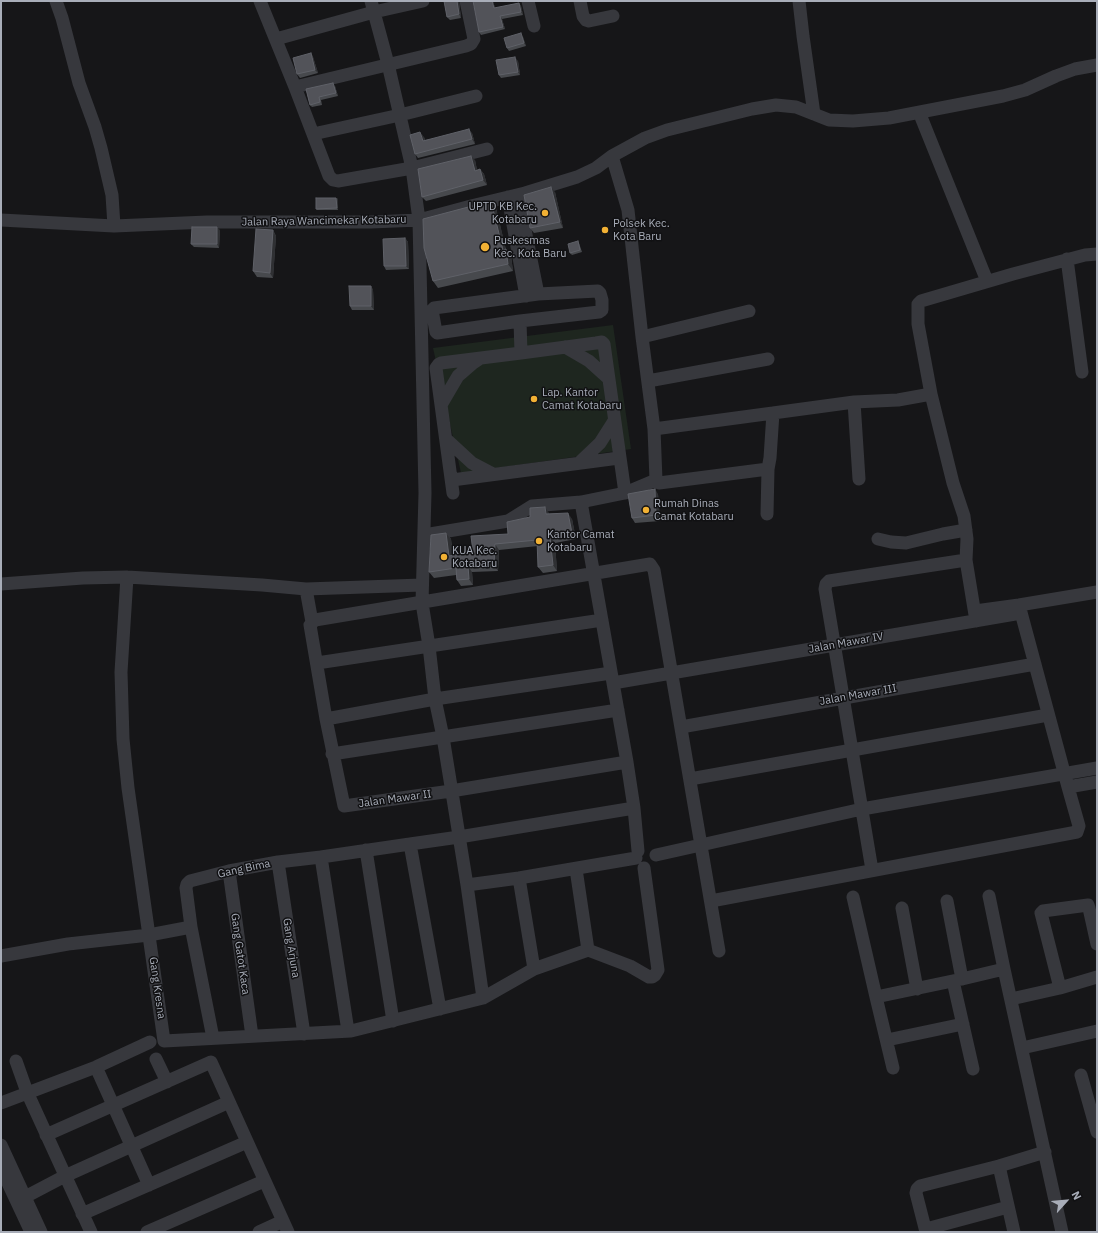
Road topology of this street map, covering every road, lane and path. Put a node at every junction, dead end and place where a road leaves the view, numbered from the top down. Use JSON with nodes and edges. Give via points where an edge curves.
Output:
{"nodes":[{"id":1,"x":56,"y":1,"type":"edge"},
{"id":2,"x":260,"y":1,"type":"edge"},
{"id":3,"x":423,"y":1,"type":"edge"},
{"id":4,"x":466,"y":1,"type":"edge"},
{"id":5,"x":528,"y":1,"type":"edge"},
{"id":6,"x":580,"y":1,"type":"edge"},
{"id":7,"x":799,"y":1,"type":"edge"},
{"id":8,"x":373,"y":6,"type":"edge"},
{"id":9,"x":613,"y":16,"type":"dead end"},
{"id":10,"x":534,"y":26,"type":"dead end"},
{"id":11,"x":276,"y":39,"type":"junction"},
{"id":12,"x":388,"y":64,"type":"junction"},
{"id":13,"x":1097,"y":65,"type":"edge"},
{"id":14,"x":295,"y":87,"type":"junction"},
{"id":15,"x":476,"y":96,"type":"dead end"},
{"id":16,"x":919,"y":112,"type":"junction"},
{"id":17,"x":814,"y":114,"type":"junction"},
{"id":18,"x":400,"y":115,"type":"junction"},
{"id":19,"x":313,"y":134,"type":"junction"},
{"id":20,"x":487,"y":149,"type":"dead end"},
{"id":21,"x":612,"y":156,"type":"junction"},
{"id":22,"x":412,"y":168,"type":"junction"},
{"id":23,"x":513,"y":196,"type":"junction"},
{"id":24,"x":1,"y":220,"type":"edge"},
{"id":25,"x":419,"y":220,"type":"junction"},
{"id":26,"x":114,"y":226,"type":"junction"},
{"id":27,"x":1097,"y":254,"type":"edge"},
{"id":28,"x":1067,"y":259,"type":"junction"},
{"id":29,"x":987,"y":281,"type":"junction"},
{"id":30,"x":532,"y":295,"type":"junction"},
{"id":31,"x":749,"y":311,"type":"dead end"},
{"id":32,"x":520,"y":321,"type":"junction"},
{"id":33,"x":642,"y":337,"type":"junction"},
{"id":34,"x":565,"y":347,"type":"junction"},
{"id":35,"x":521,"y":353,"type":"junction"},
{"id":36,"x":483,"y":358,"type":"junction"},
{"id":37,"x":768,"y":359,"type":"dead end"},
{"id":38,"x":1082,"y":372,"type":"dead end"},
{"id":39,"x":609,"y":379,"type":"junction"},
{"id":40,"x":648,"y":382,"type":"junction"},
{"id":41,"x":931,"y":394,"type":"junction"},
{"id":42,"x":854,"y":402,"type":"junction"},
{"id":43,"x":441,"y":405,"type":"junction"},
{"id":44,"x":773,"y":413,"type":"junction"},
{"id":45,"x":614,"y":421,"type":"junction"},
{"id":46,"x":654,"y":429,"type":"junction"},
{"id":47,"x":446,"y":439,"type":"junction"},
{"id":48,"x":619,"y":458,"type":"junction"},
{"id":49,"x":579,"y":464,"type":"junction"},
{"id":50,"x":768,"y":469,"type":"junction"},
{"id":51,"x":493,"y":474,"type":"junction"},
{"id":52,"x":859,"y":479,"type":"dead end"},
{"id":53,"x":452,"y":480,"type":"junction"},
{"id":54,"x":656,"y":480,"type":"junction"},
{"id":55,"x":453,"y":493,"type":"dead end"},
{"id":56,"x":625,"y":493,"type":"junction"},
{"id":57,"x":581,"y":502,"type":"junction"},
{"id":58,"x":767,"y":514,"type":"dead end"},
{"id":59,"x":966,"y":530,"type":"junction"},
{"id":60,"x":424,"y":535,"type":"junction"},
{"id":61,"x":878,"y":538,"type":"dead end"},
{"id":62,"x":966,"y":560,"type":"junction"},
{"id":63,"x":594,"y":574,"type":"junction"},
{"id":64,"x":127,"y":577,"type":"junction"},
{"id":65,"x":1,"y":584,"type":"edge"},
{"id":66,"x":422,"y":586,"type":"junction"},
{"id":67,"x":306,"y":589,"type":"junction"},
{"id":68,"x":1097,"y":592,"type":"edge"},
{"id":69,"x":422,"y":603,"type":"junction"},
{"id":70,"x":1020,"y":609,"type":"junction"},
{"id":71,"x":975,"y":616,"type":"junction"},
{"id":72,"x":602,"y":620,"type":"junction"},
{"id":73,"x":312,"y":622,"type":"junction"},
{"id":74,"x":835,"y":645,"type":"junction"},
{"id":75,"x":428,"y":646,"type":"junction"},
{"id":76,"x":317,"y":663,"type":"junction"},
{"id":77,"x":1035,"y":664,"type":"junction"},
{"id":78,"x":672,"y":673,"type":"junction"},
{"id":79,"x":612,"y":678,"type":"junction"},
{"id":80,"x":844,"y":698,"type":"junction"},
{"id":81,"x":435,"y":699,"type":"junction"},
{"id":82,"x":618,"y":710,"type":"junction"},
{"id":83,"x":1048,"y":715,"type":"junction"},
{"id":84,"x":326,"y":719,"type":"junction"},
{"id":85,"x":681,"y":727,"type":"junction"},
{"id":86,"x":443,"y":737,"type":"junction"},
{"id":87,"x":852,"y":750,"type":"junction"},
{"id":88,"x":332,"y":754,"type":"junction"},
{"id":89,"x":627,"y":762,"type":"junction"},
{"id":90,"x":1097,"y":768,"type":"edge"},
{"id":91,"x":1064,"y":773,"type":"junction"},
{"id":92,"x":690,"y":779,"type":"junction"},
{"id":93,"x":1097,"y":782,"type":"edge"},
{"id":94,"x":1068,"y":787,"type":"junction"},
{"id":95,"x":451,"y":792,"type":"junction"},
{"id":96,"x":634,"y":808,"type":"junction"},
{"id":97,"x":862,"y":809,"type":"junction"},
{"id":98,"x":459,"y":837,"type":"junction"},
{"id":99,"x":410,"y":844,"type":"junction"},
{"id":100,"x":700,"y":845,"type":"junction"},
{"id":101,"x":366,"y":850,"type":"junction"},
{"id":102,"x":322,"y":857,"type":"junction"},
{"id":103,"x":639,"y":859,"type":"junction"},
{"id":104,"x":278,"y":862,"type":"junction"},
{"id":105,"x":576,"y":869,"type":"junction"},
{"id":106,"x":872,"y":870,"type":"junction"},
{"id":107,"x":229,"y":871,"type":"junction"},
{"id":108,"x":519,"y":878,"type":"junction"},
{"id":109,"x":467,"y":885,"type":"junction"},
{"id":110,"x":989,"y":896,"type":"dead end"},
{"id":111,"x":853,"y":897,"type":"dead end"},
{"id":112,"x":711,"y":901,"type":"junction"},
{"id":113,"x":947,"y":901,"type":"dead end"},
{"id":114,"x":902,"y":908,"type":"dead end"},
{"id":115,"x":191,"y":927,"type":"junction"},
{"id":116,"x":149,"y":935,"type":"junction"},
{"id":117,"x":1097,"y":944,"type":"edge"},
{"id":118,"x":588,"y":950,"type":"junction"},
{"id":119,"x":719,"y":950,"type":"dead end"},
{"id":120,"x":1,"y":956,"type":"edge"},
{"id":121,"x":534,"y":969,"type":"junction"},
{"id":122,"x":1004,"y":969,"type":"junction"},
{"id":123,"x":1097,"y":977,"type":"edge"},
{"id":124,"x":957,"y":980,"type":"junction"},
{"id":125,"x":1060,"y":988,"type":"junction"},
{"id":126,"x":917,"y":989,"type":"junction"},
{"id":127,"x":876,"y":997,"type":"junction"},
{"id":128,"x":483,"y":998,"type":"junction"},
{"id":129,"x":1011,"y":999,"type":"junction"},
{"id":130,"x":440,"y":1009,"type":"junction"},
{"id":131,"x":393,"y":1021,"type":"junction"},
{"id":132,"x":963,"y":1024,"type":"junction"},
{"id":133,"x":348,"y":1031,"type":"junction"},
{"id":134,"x":1097,"y":1031,"type":"edge"},
{"id":135,"x":304,"y":1034,"type":"junction"},
{"id":136,"x":252,"y":1036,"type":"junction"},
{"id":137,"x":213,"y":1038,"type":"junction"},
{"id":138,"x":887,"y":1040,"type":"junction"},
{"id":139,"x":150,"y":1042,"type":"dead end"},
{"id":140,"x":1022,"y":1048,"type":"junction"},
{"id":141,"x":156,"y":1059,"type":"dead end"},
{"id":142,"x":16,"y":1061,"type":"dead end"},
{"id":143,"x":96,"y":1067,"type":"junction"},
{"id":144,"x":893,"y":1068,"type":"dead end"},
{"id":145,"x":973,"y":1069,"type":"dead end"},
{"id":146,"x":1081,"y":1075,"type":"dead end"},
{"id":147,"x":167,"y":1082,"type":"junction"},
{"id":148,"x":1091,"y":1091,"type":"edge"},
{"id":149,"x":27,"y":1092,"type":"junction"},
{"id":150,"x":229,"y":1102,"type":"junction"},
{"id":151,"x":1,"y":1103,"type":"edge"},
{"id":152,"x":113,"y":1106,"type":"junction"},
{"id":153,"x":1097,"y":1132,"type":"edge"},
{"id":154,"x":46,"y":1135,"type":"junction"},
{"id":155,"x":247,"y":1142,"type":"junction"},
{"id":156,"x":1,"y":1145,"type":"edge"},
{"id":157,"x":131,"y":1146,"type":"junction"},
{"id":158,"x":1044,"y":1152,"type":"junction"},
{"id":159,"x":999,"y":1166,"type":"junction"},
{"id":160,"x":1,"y":1168,"type":"edge"},
{"id":161,"x":65,"y":1176,"type":"junction"},
{"id":162,"x":264,"y":1181,"type":"junction"},
{"id":163,"x":149,"y":1185,"type":"junction"},
{"id":164,"x":25,"y":1197,"type":"junction"},
{"id":165,"x":1008,"y":1207,"type":"junction"},
{"id":166,"x":82,"y":1214,"type":"junction"},
{"id":167,"x":285,"y":1227,"type":"edge"},
{"id":168,"x":926,"y":1230,"type":"edge"},
{"id":169,"x":31,"y":1232,"type":"edge"},
{"id":170,"x":41,"y":1232,"type":"edge"},
{"id":171,"x":91,"y":1232,"type":"edge"},
{"id":172,"x":147,"y":1232,"type":"edge"},
{"id":173,"x":259,"y":1232,"type":"edge"},
{"id":174,"x":1014,"y":1232,"type":"edge"},
{"id":175,"x":1062,"y":1232,"type":"edge"}],
"edges":[{"from":1,"to":26,"type":"street","via":[[79,83],[94,121],[101,148],[112,195]]},
{"from":2,"to":11,"type":"street"},
{"from":3,"to":8,"type":"street"},
{"from":4,"to":12,"type":"street","via":[[474,39],[471,44]]},
{"from":5,"to":10,"type":"street"},
{"from":6,"to":9,"type":"street","via":[[586,20]]},
{"from":7,"to":17,"type":"street"},
{"from":8,"to":11,"type":"street"},
{"from":8,"to":12,"type":"street"},
{"from":11,"to":14,"type":"street"},
{"from":12,"to":14,"type":"street"},
{"from":12,"to":18,"type":"street"},
{"from":13,"to":16,"type":"street","name":"Jalan Raya Wancimekar Kotabaru","via":[[1075,69],[1025,90],[1003,96]]},
{"from":14,"to":19,"type":"street"},
{"from":15,"to":18,"type":"street"},
{"from":16,"to":17,"type":"street","name":"Jalan Raya Wancimekar Kotabaru","via":[[853,121],[829,120]]},
{"from":16,"to":29,"type":"street"},
{"from":17,"to":21,"type":"street","name":"Jalan Raya Wancimekar Kotabaru","via":[[796,107],[776,105],[752,109],[667,130],[645,138]]},
{"from":18,"to":19,"type":"street"},
{"from":18,"to":22,"type":"street"},
{"from":19,"to":22,"type":"street","via":[[329,176],[333,180]]},
{"from":20,"to":22,"type":"street"},
{"from":21,"to":23,"type":"street","name":"Jalan Raya Wancimekar Kotabaru","via":[[596,168],[577,177]]},
{"from":21,"to":33,"type":"street","via":[[628,210]]},
{"from":22,"to":25,"type":"street"},
{"from":23,"to":25,"type":"street","name":"Jalan Raya Wancimekar Kotabaru"},
{"from":23,"to":30,"type":"street"},
{"from":24,"to":26,"type":"street","name":"Jalan Raya Wancimekar Kotabaru"},
{"from":25,"to":26,"type":"street","name":"Jalan Raya Wancimekar Kotabaru","via":[[207,222]]},
{"from":25,"to":60,"type":"street"},
{"from":27,"to":28,"type":"street"},
{"from":28,"to":29,"type":"street"},
{"from":28,"to":38,"type":"street"},
{"from":29,"to":41,"type":"street","via":[[918,304],[918,324]]},
{"from":30,"to":32,"type":"street","via":[[598,291],[602,300],[602,310]]},
{"from":30,"to":32,"type":"street","via":[[432,310],[436,333]]},
{"from":31,"to":33,"type":"street"},
{"from":32,"to":35,"type":"street"},
{"from":33,"to":40,"type":"street"},
{"from":34,"to":35,"type":"street"},
{"from":34,"to":39,"type":"street","via":[[589,361]]},
{"from":34,"to":39,"type":"street","via":[[602,342]]},
{"from":35,"to":36,"type":"street"},
{"from":36,"to":43,"type":"street","via":[[458,376]]},
{"from":36,"to":43,"type":"street","via":[[439,364],[436,368]]},
{"from":37,"to":40,"type":"street"},
{"from":39,"to":45,"type":"street"},
{"from":40,"to":46,"type":"street"},
{"from":41,"to":42,"type":"street","via":[[898,400]]},
{"from":41,"to":59,"type":"street"},
{"from":42,"to":44,"type":"street"},
{"from":42,"to":52,"type":"street"},
{"from":43,"to":47,"type":"street"},
{"from":44,"to":46,"type":"street"},
{"from":44,"to":50,"type":"street"},
{"from":45,"to":48,"type":"street"},
{"from":45,"to":49,"type":"street","via":[[600,443]]},
{"from":46,"to":54,"type":"street"},
{"from":47,"to":51,"type":"street","via":[[472,463]]},
{"from":47,"to":53,"type":"street"},
{"from":48,"to":49,"type":"street"},
{"from":48,"to":56,"type":"street"},
{"from":49,"to":51,"type":"street"},
{"from":50,"to":54,"type":"street","via":[[660,483]]},
{"from":50,"to":58,"type":"street"},
{"from":51,"to":53,"type":"street"},
{"from":53,"to":55,"type":"street"},
{"from":54,"to":56,"type":"street"},
{"from":56,"to":57,"type":"street"},
{"from":57,"to":60,"type":"street","via":[[532,506],[508,521]]},
{"from":57,"to":63,"type":"street"},
{"from":59,"to":61,"type":"street","via":[[906,543]]},
{"from":59,"to":62,"type":"street"},
{"from":60,"to":66,"type":"street"},
{"from":62,"to":71,"type":"street"},
{"from":62,"to":74,"type":"street","via":[[829,581],[825,589]]},
{"from":63,"to":69,"type":"street"},
{"from":63,"to":72,"type":"street"},
{"from":63,"to":78,"type":"street","via":[[650,564]]},
{"from":64,"to":65,"type":"street"},
{"from":64,"to":67,"type":"street"},
{"from":64,"to":116,"type":"street","name":"Gang Kresna","via":[[121,672],[123,739]]},
{"from":66,"to":67,"type":"street"},
{"from":66,"to":69,"type":"street"},
{"from":67,"to":73,"type":"street"},
{"from":68,"to":70,"type":"street","name":"Jalan Mawar IV"},
{"from":69,"to":73,"type":"street"},
{"from":69,"to":75,"type":"street"},
{"from":70,"to":71,"type":"street","name":"Jalan Mawar IV"},
{"from":70,"to":77,"type":"street"},
{"from":71,"to":74,"type":"street","name":"Jalan Mawar IV"},
{"from":72,"to":75,"type":"street"},
{"from":72,"to":79,"type":"street"},
{"from":73,"to":76,"type":"street","via":[[310,625]]},
{"from":74,"to":78,"type":"street","name":"Jalan Mawar IV"},
{"from":74,"to":80,"type":"street"},
{"from":75,"to":76,"type":"street"},
{"from":75,"to":81,"type":"street"},
{"from":76,"to":84,"type":"street"},
{"from":77,"to":80,"type":"street","name":"Jalan Mawar III"},
{"from":77,"to":83,"type":"street"},
{"from":78,"to":79,"type":"street","name":"Jalan Mawar IV"},
{"from":78,"to":85,"type":"street"},
{"from":79,"to":81,"type":"street","name":"Jalan Mawar IV"},
{"from":79,"to":82,"type":"street"},
{"from":80,"to":85,"type":"street","name":"Jalan Mawar III"},
{"from":80,"to":87,"type":"street"},
{"from":81,"to":84,"type":"street","name":"Jalan Mawar IV"},
{"from":81,"to":86,"type":"street"},
{"from":82,"to":86,"type":"street"},
{"from":82,"to":89,"type":"street"},
{"from":83,"to":87,"type":"street"},
{"from":83,"to":91,"type":"street"},
{"from":84,"to":88,"type":"street"},
{"from":85,"to":92,"type":"street"},
{"from":86,"to":88,"type":"street"},
{"from":86,"to":95,"type":"street"},
{"from":87,"to":92,"type":"street"},
{"from":87,"to":97,"type":"street"},
{"from":88,"to":95,"type":"street","name":"Jalan Mawar II","via":[[344,806]]},
{"from":89,"to":95,"type":"street"},
{"from":89,"to":96,"type":"street"},
{"from":90,"to":91,"type":"street"},
{"from":91,"to":94,"type":"street"},
{"from":91,"to":97,"type":"street"},
{"from":92,"to":100,"type":"street"},
{"from":93,"to":94,"type":"street"},
{"from":94,"to":106,"type":"street","via":[[1079,826],[1077,832]]},
{"from":95,"to":98,"type":"street"},
{"from":96,"to":98,"type":"street","name":"Gang Bima"},
{"from":96,"to":103,"type":"street"},
{"from":97,"to":100,"type":"street"},
{"from":97,"to":106,"type":"street"},
{"from":98,"to":99,"type":"street","name":"Gang Bima"},
{"from":98,"to":109,"type":"street"},
{"from":99,"to":101,"type":"street","name":"Gang Bima"},
{"from":99,"to":130,"type":"street"},
{"from":100,"to":103,"type":"street","via":[[656,854],[652,849],[644,848]]},
{"from":100,"to":112,"type":"street"},
{"from":101,"to":102,"type":"street","name":"Gang Bima"},
{"from":101,"to":131,"type":"street"},
{"from":102,"to":104,"type":"street","name":"Gang Bima"},
{"from":102,"to":133,"type":"street"},
{"from":103,"to":105,"type":"street"},
{"from":103,"to":118,"type":"street","via":[[658,970],[655,975],[649,977],[630,966]]},
{"from":104,"to":107,"type":"street","name":"Gang Bima"},
{"from":104,"to":135,"type":"street","name":"Gang Arjuna"},
{"from":105,"to":108,"type":"street"},
{"from":105,"to":118,"type":"street"},
{"from":106,"to":112,"type":"street"},
{"from":107,"to":115,"type":"street","name":"Gang Bima","via":[[187,884]]},
{"from":107,"to":136,"type":"street","name":"Gang Gatot Kaca"},
{"from":108,"to":109,"type":"street"},
{"from":108,"to":121,"type":"street"},
{"from":109,"to":128,"type":"street"},
{"from":110,"to":122,"type":"street"},
{"from":111,"to":127,"type":"street"},
{"from":112,"to":119,"type":"street"},
{"from":113,"to":124,"type":"street"},
{"from":114,"to":126,"type":"street"},
{"from":115,"to":116,"type":"street"},
{"from":115,"to":137,"type":"street","name":"Gang Bima"},
{"from":116,"to":120,"type":"street","via":[[68,944]]},
{"from":116,"to":137,"type":"street","name":"Gang Kresna","via":[[164,1041]]},
{"from":117,"to":125,"type":"street","via":[[1088,905],[1041,913]]},
{"from":118,"to":121,"type":"street"},
{"from":121,"to":128,"type":"street"},
{"from":122,"to":124,"type":"street"},
{"from":122,"to":129,"type":"street"},
{"from":123,"to":125,"type":"street"},
{"from":124,"to":126,"type":"street"},
{"from":124,"to":132,"type":"street"},
{"from":125,"to":129,"type":"street"},
{"from":126,"to":127,"type":"street"},
{"from":127,"to":138,"type":"street"},
{"from":128,"to":130,"type":"street"},
{"from":129,"to":140,"type":"street"},
{"from":130,"to":131,"type":"street"},
{"from":131,"to":133,"type":"street"},
{"from":132,"to":138,"type":"street"},
{"from":132,"to":145,"type":"street"},
{"from":133,"to":135,"type":"street"},
{"from":134,"to":140,"type":"street"},
{"from":135,"to":136,"type":"street"},
{"from":136,"to":137,"type":"street"},
{"from":138,"to":144,"type":"street"},
{"from":139,"to":143,"type":"street"},
{"from":140,"to":158,"type":"street"},
{"from":141,"to":147,"type":"street"},
{"from":142,"to":149,"type":"street"},
{"from":143,"to":149,"type":"street"},
{"from":143,"to":152,"type":"street"},
{"from":146,"to":148,"type":"street"},
{"from":147,"to":150,"type":"street","via":[[212,1062]]},
{"from":147,"to":152,"type":"street"},
{"from":148,"to":153,"type":"street"},
{"from":149,"to":151,"type":"street"},
{"from":149,"to":154,"type":"street"},
{"from":150,"to":155,"type":"street"},
{"from":150,"to":157,"type":"street"},
{"from":152,"to":154,"type":"street"},
{"from":152,"to":157,"type":"street"},
{"from":154,"to":161,"type":"street"},
{"from":155,"to":162,"type":"street"},
{"from":155,"to":163,"type":"street"},
{"from":156,"to":164,"type":"street"},
{"from":157,"to":161,"type":"street"},
{"from":157,"to":163,"type":"street"},
{"from":158,"to":159,"type":"street"},
{"from":158,"to":175,"type":"street"},
{"from":159,"to":165,"type":"street"},
{"from":159,"to":168,"type":"street","via":[[920,1186],[916,1193]]},
{"from":160,"to":169,"type":"street"},
{"from":161,"to":164,"type":"street"},
{"from":161,"to":166,"type":"street"},
{"from":162,"to":167,"type":"street"},
{"from":162,"to":172,"type":"street"},
{"from":163,"to":166,"type":"street"},
{"from":164,"to":170,"type":"street"},
{"from":165,"to":168,"type":"street"},
{"from":165,"to":174,"type":"street"},
{"from":166,"to":171,"type":"street"},
{"from":167,"to":173,"type":"street"}]}
